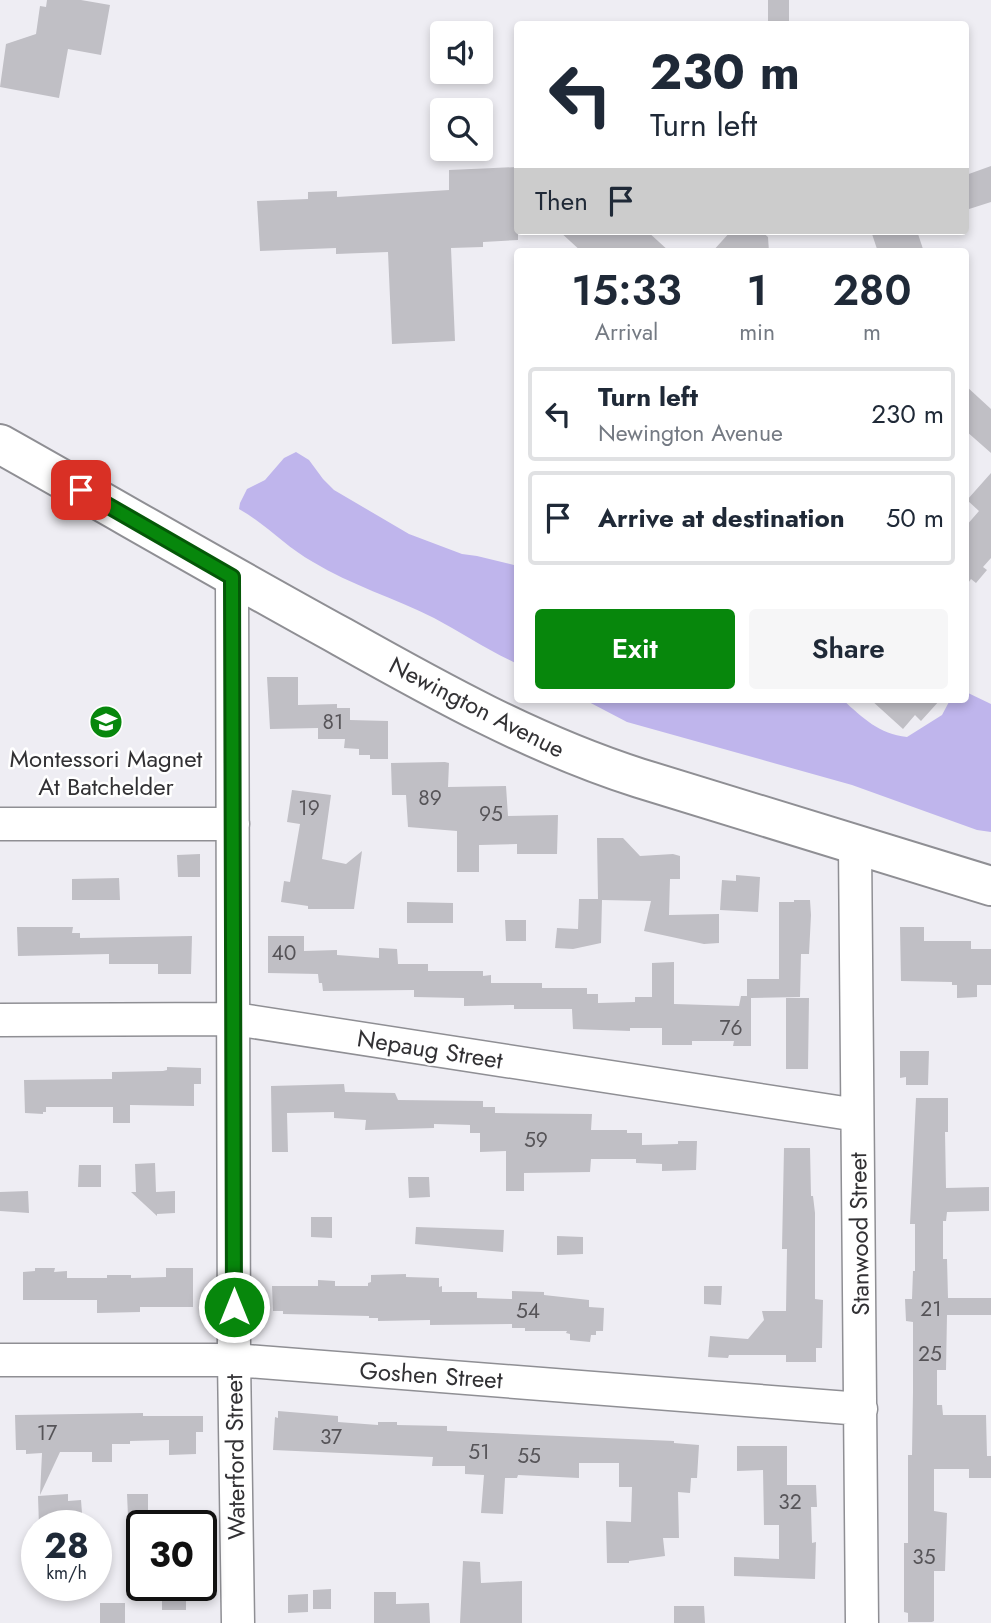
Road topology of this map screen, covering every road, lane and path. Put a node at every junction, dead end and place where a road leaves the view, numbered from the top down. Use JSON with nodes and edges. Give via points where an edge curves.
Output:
{"nodes":[{"id":1,"x":0,"y":444,"type":"edge"},
{"id":2,"x":232,"y":577,"type":"junction"},
{"id":3,"x":0,"y":824,"type":"edge"},
{"id":4,"x":233,"y":824,"type":"junction"},
{"id":5,"x":855,"y":845,"type":"junction"},
{"id":6,"x":991,"y":886,"type":"edge"},
{"id":7,"x":235,"y":1019,"type":"junction"},
{"id":8,"x":0,"y":1020,"type":"edge"},
{"id":9,"x":857,"y":1115,"type":"junction"},
{"id":10,"x":0,"y":1360,"type":"edge"},
{"id":11,"x":234,"y":1360,"type":"junction"},
{"id":12,"x":862,"y":1409,"type":"junction"},
{"id":13,"x":237,"y":1623,"type":"edge"},
{"id":14,"x":862,"y":1623,"type":"edge"}],
"edges":[{"from":1,"to":2,"type":"main road","name":"Newington Avenue"},
{"from":2,"to":4,"type":"street","name":"Waterford Street"},
{"from":2,"to":5,"type":"main road","name":"Newington Avenue","via":[[452,699],[534,739],[627,775]]},
{"from":3,"to":4,"type":"street"},
{"from":4,"to":7,"type":"street","name":"Waterford Street"},
{"from":5,"to":6,"type":"main road","name":"Newington Avenue"},
{"from":5,"to":9,"type":"street","name":"Stanwood Street"},
{"from":7,"to":8,"type":"street","name":"Nepaug Street"},
{"from":7,"to":9,"type":"street","name":"Nepaug Street"},
{"from":7,"to":11,"type":"street","name":"Waterford Street"},
{"from":9,"to":12,"type":"street","name":"Stanwood Street"},
{"from":10,"to":11,"type":"street","name":"Goshen Street"},
{"from":11,"to":12,"type":"street","name":"Goshen Street"},
{"from":11,"to":13,"type":"street","name":"Waterford Street"},
{"from":12,"to":14,"type":"street","name":"Stanwood Street"}]}
